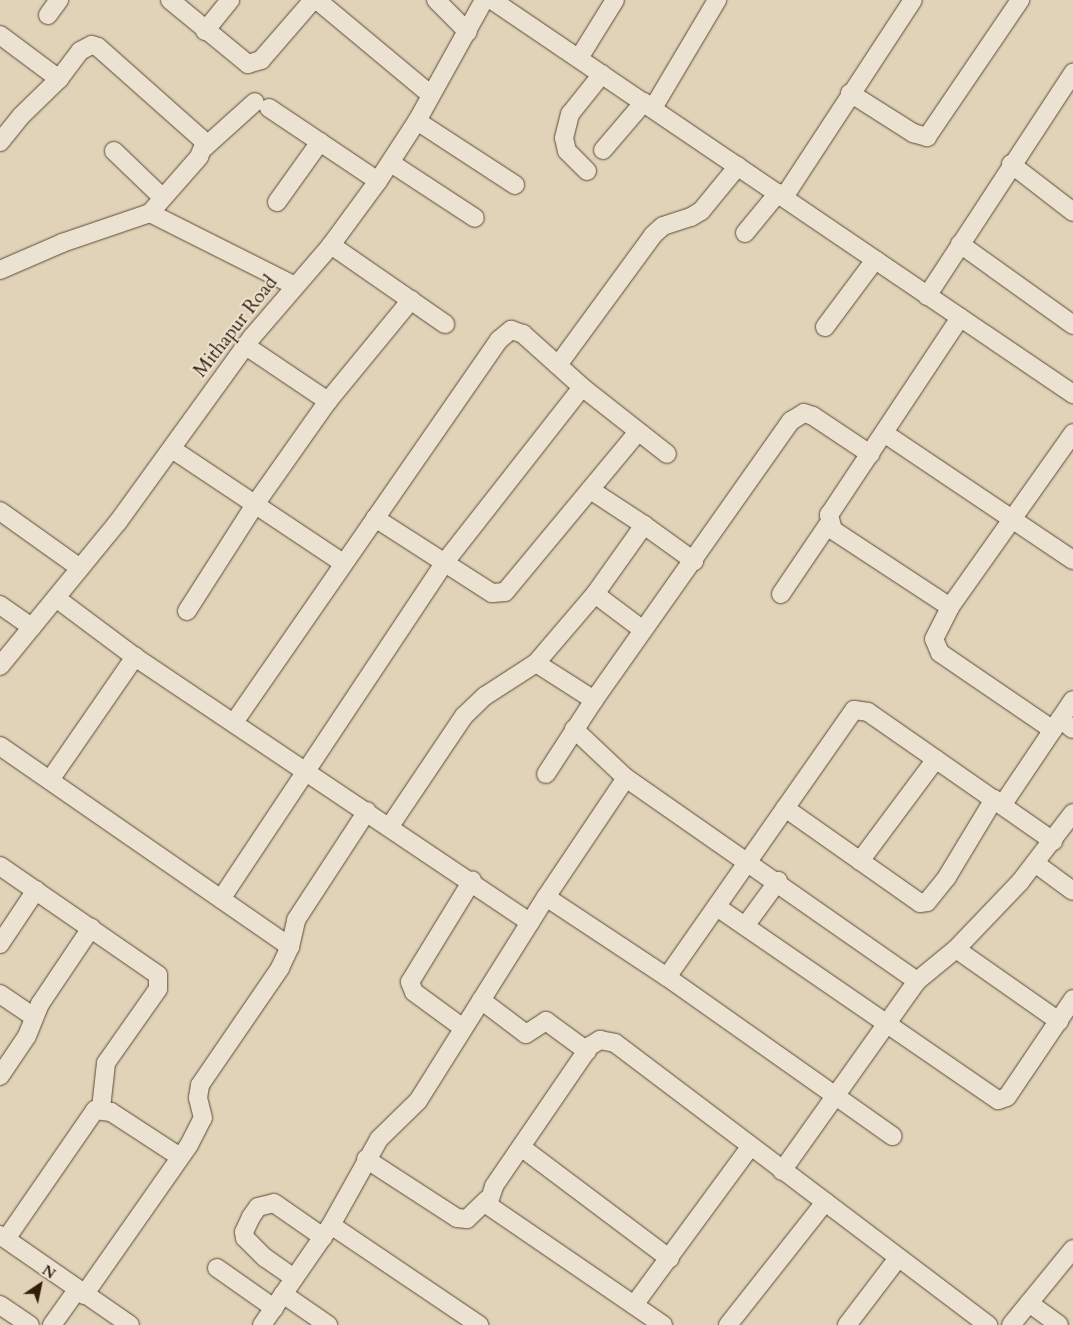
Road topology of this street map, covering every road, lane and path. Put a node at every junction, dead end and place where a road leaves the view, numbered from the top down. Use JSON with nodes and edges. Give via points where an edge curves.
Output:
{"nodes":[{"id":1,"x":59,"y":0,"type":"edge"},
{"id":2,"x":170,"y":0,"type":"edge"},
{"id":3,"x":230,"y":0,"type":"edge"},
{"id":4,"x":312,"y":0,"type":"edge"},
{"id":5,"x":317,"y":0,"type":"edge"},
{"id":6,"x":436,"y":0,"type":"edge"},
{"id":7,"x":484,"y":0,"type":"edge"},
{"id":8,"x":492,"y":0,"type":"edge"},
{"id":9,"x":615,"y":0,"type":"edge"},
{"id":10,"x":913,"y":0,"type":"edge"},
{"id":11,"x":1020,"y":0,"type":"edge"},
{"id":12,"x":709,"y":3,"type":"edge"},
{"id":13,"x":48,"y":15,"type":"dead end"},
{"id":14,"x":205,"y":31,"type":"junction"},
{"id":15,"x":468,"y":32,"type":"junction"},
{"id":16,"x":0,"y":35,"type":"edge"},
{"id":17,"x":579,"y":58,"type":"junction"},
{"id":18,"x":1073,"y":73,"type":"edge"},
{"id":19,"x":602,"y":74,"type":"junction"},
{"id":20,"x":59,"y":79,"type":"junction"},
{"id":21,"x":850,"y":93,"type":"junction"},
{"id":22,"x":432,"y":95,"type":"junction"},
{"id":23,"x":649,"y":105,"type":"junction"},
{"id":24,"x":417,"y":121,"type":"junction"},
{"id":25,"x":0,"y":142,"type":"edge"},
{"id":26,"x":320,"y":142,"type":"junction"},
{"id":27,"x":205,"y":147,"type":"junction"},
{"id":28,"x":603,"y":150,"type":"dead end"},
{"id":29,"x":114,"y":151,"type":"dead end"},
{"id":30,"x":391,"y":162,"type":"junction"},
{"id":31,"x":1011,"y":164,"type":"junction"},
{"id":32,"x":738,"y":166,"type":"junction"},
{"id":33,"x":587,"y":171,"type":"dead end"},
{"id":34,"x":378,"y":181,"type":"junction"},
{"id":35,"x":515,"y":185,"type":"dead end"},
{"id":36,"x":781,"y":195,"type":"junction"},
{"id":37,"x":162,"y":197,"type":"junction"},
{"id":38,"x":277,"y":202,"type":"dead end"},
{"id":39,"x":1073,"y":212,"type":"edge"},
{"id":40,"x":150,"y":213,"type":"junction"},
{"id":41,"x":475,"y":218,"type":"dead end"},
{"id":42,"x":745,"y":233,"type":"dead end"},
{"id":43,"x":960,"y":244,"type":"junction"},
{"id":44,"x":331,"y":245,"type":"junction"},
{"id":45,"x":0,"y":253,"type":"edge"},
{"id":46,"x":874,"y":260,"type":"junction"},
{"id":47,"x":8,"y":267,"type":"edge"},
{"id":48,"x":295,"y":286,"type":"junction"},
{"id":49,"x":927,"y":296,"type":"junction"},
{"id":50,"x":410,"y":300,"type":"junction"},
{"id":51,"x":960,"y":318,"type":"junction"},
{"id":52,"x":445,"y":324,"type":"dead end"},
{"id":53,"x":1073,"y":325,"type":"edge"},
{"id":54,"x":826,"y":327,"type":"dead end"},
{"id":55,"x":246,"y":346,"type":"junction"},
{"id":56,"x":558,"y":365,"type":"junction"},
{"id":57,"x":582,"y":387,"type":"junction"},
{"id":58,"x":1072,"y":390,"type":"edge"},
{"id":59,"x":328,"y":401,"type":"junction"},
{"id":60,"x":638,"y":432,"type":"junction"},
{"id":61,"x":884,"y":433,"type":"junction"},
{"id":62,"x":1073,"y":433,"type":"edge"},
{"id":63,"x":172,"y":449,"type":"junction"},
{"id":64,"x":667,"y":454,"type":"dead end"},
{"id":65,"x":870,"y":454,"type":"junction"},
{"id":66,"x":592,"y":491,"type":"junction"},
{"id":67,"x":256,"y":503,"type":"junction"},
{"id":68,"x":0,"y":511,"type":"edge"},
{"id":69,"x":375,"y":518,"type":"junction"},
{"id":70,"x":1012,"y":520,"type":"junction"},
{"id":71,"x":829,"y":523,"type":"junction"},
{"id":72,"x":644,"y":525,"type":"junction"},
{"id":73,"x":694,"y":560,"type":"junction"},
{"id":74,"x":1073,"y":560,"type":"edge"},
{"id":75,"x":445,"y":562,"type":"junction"},
{"id":76,"x":343,"y":563,"type":"junction"},
{"id":77,"x":80,"y":568,"type":"junction"},
{"id":78,"x":594,"y":594,"type":"junction"},
{"id":79,"x":781,"y":594,"type":"dead end"},
{"id":80,"x":56,"y":598,"type":"junction"},
{"id":81,"x":0,"y":605,"type":"edge"},
{"id":82,"x":950,"y":607,"type":"junction"},
{"id":83,"x":187,"y":612,"type":"dead end"},
{"id":84,"x":32,"y":627,"type":"junction"},
{"id":85,"x":643,"y":630,"type":"junction"},
{"id":86,"x":135,"y":657,"type":"junction"},
{"id":87,"x":536,"y":663,"type":"junction"},
{"id":88,"x":0,"y":666,"type":"edge"},
{"id":89,"x":594,"y":700,"type":"junction"},
{"id":90,"x":1073,"y":700,"type":"edge"},
{"id":91,"x":235,"y":721,"type":"junction"},
{"id":92,"x":1062,"y":726,"type":"edge"},
{"id":93,"x":574,"y":729,"type":"junction"},
{"id":94,"x":0,"y":746,"type":"edge"},
{"id":95,"x":936,"y":759,"type":"junction"},
{"id":96,"x":307,"y":769,"type":"junction"},
{"id":97,"x":546,"y":774,"type":"dead end"},
{"id":98,"x":626,"y":778,"type":"junction"},
{"id":99,"x":50,"y":780,"type":"junction"},
{"id":100,"x":998,"y":802,"type":"junction"},
{"id":101,"x":785,"y":808,"type":"junction"},
{"id":102,"x":367,"y":811,"type":"junction"},
{"id":103,"x":1073,"y":813,"type":"edge"},
{"id":104,"x":390,"y":826,"type":"junction"},
{"id":105,"x":1053,"y":841,"type":"junction"},
{"id":106,"x":749,"y":861,"type":"junction"},
{"id":107,"x":860,"y":861,"type":"junction"},
{"id":108,"x":1036,"y":863,"type":"junction"},
{"id":109,"x":0,"y":866,"type":"edge"},
{"id":110,"x":472,"y":881,"type":"junction"},
{"id":111,"x":778,"y":881,"type":"junction"},
{"id":112,"x":36,"y":890,"type":"junction"},
{"id":113,"x":1073,"y":890,"type":"edge"},
{"id":114,"x":546,"y":897,"type":"junction"},
{"id":115,"x":221,"y":899,"type":"junction"},
{"id":116,"x":717,"y":907,"type":"junction"},
{"id":117,"x":530,"y":922,"type":"junction"},
{"id":118,"x":745,"y":926,"type":"junction"},
{"id":119,"x":91,"y":928,"type":"junction"},
{"id":120,"x":0,"y":944,"type":"edge"},
{"id":121,"x":290,"y":947,"type":"junction"},
{"id":122,"x":956,"y":948,"type":"junction"},
{"id":123,"x":667,"y":977,"type":"junction"},
{"id":124,"x":917,"y":981,"type":"junction"},
{"id":125,"x":0,"y":994,"type":"edge"},
{"id":126,"x":1073,"y":999,"type":"edge"},
{"id":127,"x":481,"y":1000,"type":"junction"},
{"id":128,"x":34,"y":1017,"type":"junction"},
{"id":129,"x":1059,"y":1021,"type":"junction"},
{"id":130,"x":888,"y":1023,"type":"junction"},
{"id":131,"x":463,"y":1028,"type":"junction"},
{"id":132,"x":587,"y":1051,"type":"junction"},
{"id":133,"x":0,"y":1076,"type":"edge"},
{"id":134,"x":836,"y":1096,"type":"junction"},
{"id":135,"x":101,"y":1108,"type":"junction"},
{"id":136,"x":892,"y":1136,"type":"dead end"},
{"id":137,"x":751,"y":1146,"type":"junction"},
{"id":138,"x":521,"y":1147,"type":"junction"},
{"id":139,"x":180,"y":1157,"type":"junction"},
{"id":140,"x":366,"y":1159,"type":"junction"},
{"id":141,"x":782,"y":1171,"type":"junction"},
{"id":142,"x":487,"y":1200,"type":"junction"},
{"id":143,"x":825,"y":1202,"type":"junction"},
{"id":144,"x":327,"y":1231,"type":"junction"},
{"id":145,"x":3,"y":1237,"type":"edge"},
{"id":146,"x":1071,"y":1256,"type":"edge"},
{"id":147,"x":670,"y":1258,"type":"junction"},
{"id":148,"x":898,"y":1258,"type":"junction"},
{"id":149,"x":217,"y":1268,"type":"dead end"},
{"id":150,"x":294,"y":1278,"type":"junction"},
{"id":151,"x":81,"y":1293,"type":"junction"},
{"id":152,"x":278,"y":1301,"type":"junction"},
{"id":153,"x":1029,"y":1303,"type":"junction"},
{"id":154,"x":0,"y":1305,"type":"edge"},
{"id":155,"x":634,"y":1305,"type":"junction"},
{"id":156,"x":473,"y":1323,"type":"edge"},
{"id":157,"x":30,"y":1325,"type":"edge"},
{"id":158,"x":52,"y":1325,"type":"edge"},
{"id":159,"x":130,"y":1325,"type":"edge"},
{"id":160,"x":262,"y":1325,"type":"edge"},
{"id":161,"x":328,"y":1325,"type":"edge"},
{"id":162,"x":663,"y":1325,"type":"edge"},
{"id":163,"x":728,"y":1325,"type":"edge"},
{"id":164,"x":847,"y":1325,"type":"edge"},
{"id":165,"x":988,"y":1325,"type":"edge"},
{"id":166,"x":1011,"y":1325,"type":"edge"},
{"id":167,"x":1058,"y":1325,"type":"edge"}],
"edges":[{"from":1,"to":13,"type":"street"},
{"from":2,"to":14,"type":"street"},
{"from":3,"to":14,"type":"street"},
{"from":4,"to":14,"type":"street","via":[[256,64],[240,61]]},
{"from":5,"to":22,"type":"street"},
{"from":6,"to":15,"type":"street"},
{"from":7,"to":15,"type":"street","name":"Mithapur Road"},
{"from":8,"to":17,"type":"street"},
{"from":9,"to":17,"type":"street"},
{"from":10,"to":21,"type":"street"},
{"from":11,"to":21,"type":"street","via":[[927,137],[913,133]]},
{"from":12,"to":23,"type":"street"},
{"from":15,"to":22,"type":"street","name":"Mithapur Road"},
{"from":16,"to":20,"type":"street"},
{"from":17,"to":19,"type":"street"},
{"from":18,"to":31,"type":"street"},
{"from":19,"to":23,"type":"street"},
{"from":19,"to":33,"type":"street","via":[[570,114],[564,138],[566,151]]},
{"from":20,"to":25,"type":"street"},
{"from":20,"to":27,"type":"street","via":[[80,51],[92,45],[98,47],[151,91],[202,139]]},
{"from":21,"to":36,"type":"street"},
{"from":22,"to":24,"type":"street","name":"Mithapur Road"},
{"from":23,"to":28,"type":"street"},
{"from":23,"to":32,"type":"street"},
{"from":24,"to":30,"type":"street","name":"Mithapur Road"},
{"from":24,"to":35,"type":"street"},
{"from":26,"to":27,"type":"street","via":[[262,105]]},
{"from":26,"to":34,"type":"street"},
{"from":26,"to":38,"type":"street"},
{"from":27,"to":37,"type":"street"},
{"from":29,"to":37,"type":"street"},
{"from":30,"to":34,"type":"street","name":"Mithapur Road"},
{"from":30,"to":41,"type":"street"},
{"from":31,"to":39,"type":"street"},
{"from":31,"to":43,"type":"street"},
{"from":32,"to":36,"type":"street"},
{"from":32,"to":56,"type":"street","via":[[700,211],[692,217],[663,226],[653,235]]},
{"from":34,"to":44,"type":"street","name":"Mithapur Road"},
{"from":36,"to":42,"type":"street"},
{"from":36,"to":46,"type":"street"},
{"from":37,"to":40,"type":"street"},
{"from":40,"to":47,"type":"street","via":[[62,243]]},
{"from":40,"to":48,"type":"street"},
{"from":43,"to":49,"type":"street"},
{"from":43,"to":53,"type":"street"},
{"from":44,"to":48,"type":"street","name":"Mithapur Road"},
{"from":44,"to":50,"type":"street"},
{"from":45,"to":47,"type":"street"},
{"from":46,"to":49,"type":"street"},
{"from":46,"to":54,"type":"street"},
{"from":48,"to":55,"type":"street","name":"Mithapur Road"},
{"from":49,"to":51,"type":"street"},
{"from":50,"to":52,"type":"street"},
{"from":50,"to":59,"type":"street"},
{"from":51,"to":58,"type":"street"},
{"from":51,"to":61,"type":"street"},
{"from":55,"to":59,"type":"street"},
{"from":55,"to":63,"type":"street","name":"Mithapur Road"},
{"from":56,"to":57,"type":"street"},
{"from":56,"to":69,"type":"street","via":[[517,330],[506,333]]},
{"from":57,"to":60,"type":"street"},
{"from":57,"to":75,"type":"street"},
{"from":59,"to":67,"type":"street"},
{"from":60,"to":64,"type":"street"},
{"from":60,"to":66,"type":"street"},
{"from":61,"to":65,"type":"street"},
{"from":61,"to":70,"type":"street"},
{"from":62,"to":70,"type":"street"},
{"from":63,"to":67,"type":"street"},
{"from":63,"to":77,"type":"street","name":"Mithapur Road"},
{"from":65,"to":71,"type":"street","via":[[828,515]]},
{"from":65,"to":73,"type":"street","via":[[827,423],[813,416],[798,415]]},
{"from":66,"to":72,"type":"street"},
{"from":66,"to":75,"type":"street","via":[[505,592],[492,593]]},
{"from":67,"to":76,"type":"street"},
{"from":67,"to":83,"type":"street"},
{"from":68,"to":77,"type":"street"},
{"from":69,"to":75,"type":"street"},
{"from":69,"to":76,"type":"street"},
{"from":70,"to":74,"type":"street"},
{"from":70,"to":82,"type":"street"},
{"from":71,"to":79,"type":"street"},
{"from":71,"to":82,"type":"street","via":[[833,530]]},
{"from":72,"to":73,"type":"street"},
{"from":72,"to":78,"type":"street"},
{"from":73,"to":85,"type":"street"},
{"from":75,"to":96,"type":"street"},
{"from":76,"to":91,"type":"street"},
{"from":77,"to":80,"type":"street","name":"Mithapur Road"},
{"from":78,"to":85,"type":"street"},
{"from":78,"to":87,"type":"street"},
{"from":80,"to":84,"type":"street","name":"Mithapur Road"},
{"from":80,"to":86,"type":"street"},
{"from":81,"to":84,"type":"street"},
{"from":82,"to":92,"type":"street","via":[[934,639],[940,653]]},
{"from":84,"to":88,"type":"street","name":"Mithapur Road"},
{"from":85,"to":89,"type":"street"},
{"from":86,"to":91,"type":"street"},
{"from":86,"to":99,"type":"street"},
{"from":87,"to":89,"type":"street"},
{"from":87,"to":104,"type":"street","via":[[485,696],[464,716]]},
{"from":89,"to":93,"type":"street"},
{"from":90,"to":92,"type":"street"},
{"from":91,"to":96,"type":"street"},
{"from":92,"to":100,"type":"street"},
{"from":93,"to":97,"type":"street"},
{"from":93,"to":98,"type":"street"},
{"from":94,"to":99,"type":"street"},
{"from":95,"to":100,"type":"street"},
{"from":95,"to":101,"type":"street","via":[[868,712],[854,710]]},
{"from":95,"to":107,"type":"street"},
{"from":96,"to":102,"type":"street"},
{"from":96,"to":115,"type":"street"},
{"from":98,"to":106,"type":"street"},
{"from":98,"to":114,"type":"street"},
{"from":99,"to":115,"type":"street"},
{"from":100,"to":105,"type":"street"},
{"from":100,"to":107,"type":"street","via":[[927,902],[911,899]]},
{"from":101,"to":106,"type":"street"},
{"from":101,"to":107,"type":"street"},
{"from":102,"to":104,"type":"street"},
{"from":102,"to":121,"type":"street","via":[[305,904]]},
{"from":103,"to":105,"type":"street"},
{"from":104,"to":110,"type":"street"},
{"from":105,"to":108,"type":"street"},
{"from":106,"to":111,"type":"street"},
{"from":106,"to":116,"type":"street"},
{"from":108,"to":113,"type":"street"},
{"from":108,"to":122,"type":"street"},
{"from":109,"to":112,"type":"street"},
{"from":110,"to":117,"type":"street"},
{"from":110,"to":131,"type":"street","via":[[410,982],[414,992]]},
{"from":111,"to":118,"type":"street"},
{"from":111,"to":124,"type":"street"},
{"from":112,"to":119,"type":"street"},
{"from":112,"to":120,"type":"street"},
{"from":114,"to":117,"type":"street"},
{"from":114,"to":123,"type":"street"},
{"from":115,"to":121,"type":"street"},
{"from":116,"to":118,"type":"street"},
{"from":116,"to":123,"type":"street"},
{"from":117,"to":127,"type":"street"},
{"from":118,"to":130,"type":"street"},
{"from":119,"to":128,"type":"street"},
{"from":119,"to":135,"type":"street","via":[[151,969],[160,980],[106,1062]]},
{"from":121,"to":139,"type":"street","via":[[280,968],[200,1085],[198,1098],[203,1118]]},
{"from":122,"to":124,"type":"street"},
{"from":122,"to":129,"type":"street"},
{"from":123,"to":134,"type":"street"},
{"from":124,"to":130,"type":"street"},
{"from":125,"to":128,"type":"street"},
{"from":126,"to":129,"type":"street"},
{"from":127,"to":131,"type":"street"},
{"from":127,"to":132,"type":"street","via":[[526,1034],[546,1021]]},
{"from":128,"to":133,"type":"street","via":[[27,1036]]},
{"from":129,"to":130,"type":"street","via":[[1007,1097],[998,1100]]},
{"from":130,"to":134,"type":"street"},
{"from":131,"to":140,"type":"street","via":[[418,1101],[384,1135]]},
{"from":132,"to":137,"type":"street","via":[[600,1040],[615,1044]]},
{"from":132,"to":138,"type":"street"},
{"from":134,"to":136,"type":"street"},
{"from":134,"to":141,"type":"street"},
{"from":135,"to":139,"type":"street"},
{"from":135,"to":145,"type":"street","via":[[89,1116]]},
{"from":137,"to":141,"type":"street"},
{"from":137,"to":147,"type":"street"},
{"from":138,"to":142,"type":"street"},
{"from":138,"to":147,"type":"street"},
{"from":139,"to":151,"type":"street"},
{"from":140,"to":142,"type":"street","via":[[457,1218],[467,1219]]},
{"from":140,"to":144,"type":"street"},
{"from":141,"to":143,"type":"street"},
{"from":142,"to":155,"type":"street","via":[[492,1211]]},
{"from":143,"to":148,"type":"street"},
{"from":143,"to":163,"type":"street"},
{"from":144,"to":150,"type":"street"},
{"from":144,"to":150,"type":"street","via":[[274,1203],[258,1207],[244,1232],[245,1238],[265,1258]]},
{"from":144,"to":156,"type":"street"},
{"from":145,"to":151,"type":"street"},
{"from":146,"to":153,"type":"street"},
{"from":147,"to":155,"type":"street"},
{"from":148,"to":164,"type":"street"},
{"from":148,"to":165,"type":"street"},
{"from":149,"to":152,"type":"street"},
{"from":150,"to":152,"type":"street"},
{"from":151,"to":158,"type":"street"},
{"from":151,"to":159,"type":"street"},
{"from":152,"to":160,"type":"street"},
{"from":152,"to":161,"type":"street"},
{"from":153,"to":166,"type":"street"},
{"from":153,"to":167,"type":"street"},
{"from":154,"to":157,"type":"street"},
{"from":155,"to":162,"type":"street"}]}
